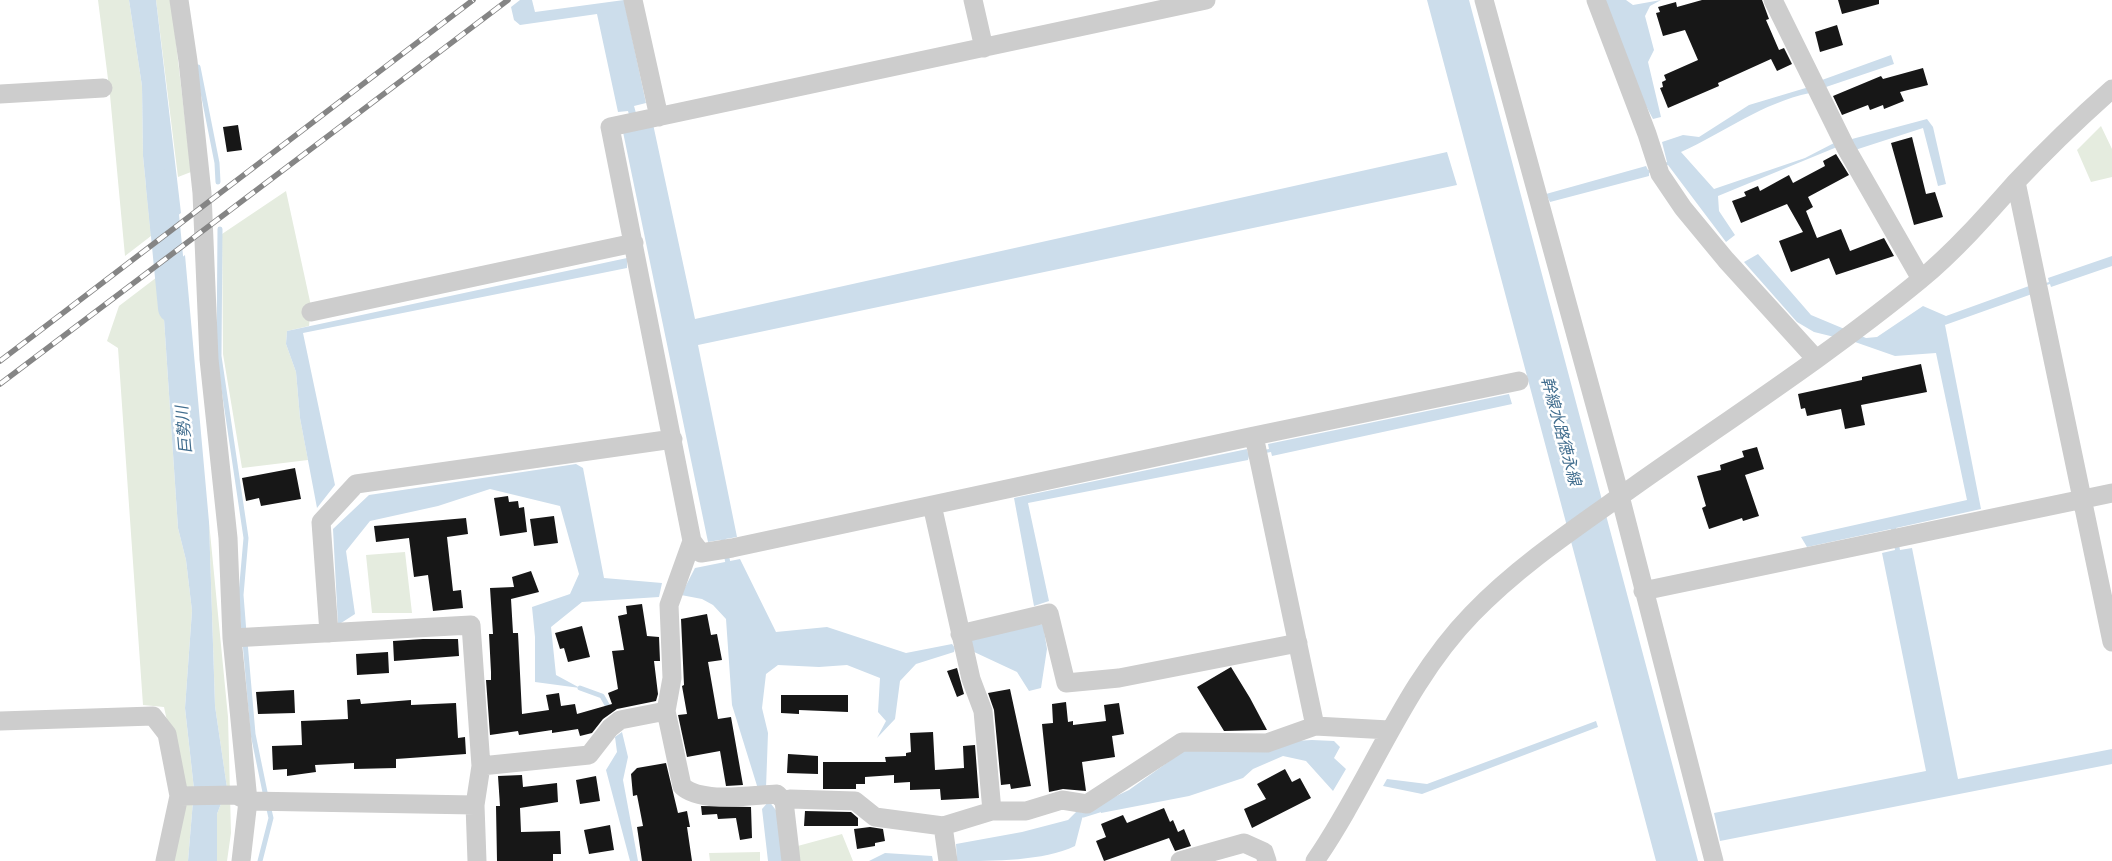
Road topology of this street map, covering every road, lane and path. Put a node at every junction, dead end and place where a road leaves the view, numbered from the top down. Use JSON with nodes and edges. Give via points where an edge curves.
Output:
{"nodes":[{"id":1,"x":179,"y":0,"type":"edge"},
{"id":2,"x":633,"y":0,"type":"edge"},
{"id":3,"x":973,"y":0,"type":"edge"},
{"id":4,"x":1206,"y":0,"type":"edge"},
{"id":5,"x":1484,"y":0,"type":"edge"},
{"id":6,"x":1596,"y":0,"type":"edge"},
{"id":7,"x":1773,"y":0,"type":"edge"},
{"id":8,"x":984,"y":48,"type":"junction"},
{"id":9,"x":103,"y":88,"type":"dead end"},
{"id":10,"x":2112,"y":89,"type":"edge"},
{"id":11,"x":0,"y":94,"type":"edge"},
{"id":12,"x":643,"y":120,"type":"junction"},
{"id":13,"x":2016,"y":182,"type":"junction"},
{"id":14,"x":634,"y":243,"type":"junction"},
{"id":15,"x":1921,"y":279,"type":"junction"},
{"id":16,"x":311,"y":312,"type":"dead end"},
{"id":17,"x":1816,"y":359,"type":"junction"},
{"id":18,"x":1519,"y":381,"type":"dead end"},
{"id":19,"x":673,"y":438,"type":"junction"},
{"id":20,"x":1254,"y":439,"type":"junction"},
{"id":21,"x":2112,"y":493,"type":"edge"},
{"id":22,"x":2082,"y":499,"type":"junction"},
{"id":23,"x":1615,"y":500,"type":"junction"},
{"id":24,"x":932,"y":505,"type":"junction"},
{"id":25,"x":692,"y":541,"type":"junction"},
{"id":26,"x":1643,"y":591,"type":"junction"},
{"id":27,"x":329,"y":633,"type":"junction"},
{"id":28,"x":232,"y":638,"type":"junction"},
{"id":29,"x":962,"y":642,"type":"junction"},
{"id":30,"x":2112,"y":642,"type":"edge"},
{"id":31,"x":1298,"y":643,"type":"junction"},
{"id":32,"x":666,"y":711,"type":"junction"},
{"id":33,"x":0,"y":721,"type":"edge"},
{"id":34,"x":1315,"y":726,"type":"junction"},
{"id":35,"x":1388,"y":730,"type":"junction"},
{"id":36,"x":481,"y":766,"type":"junction"},
{"id":37,"x":180,"y":796,"type":"junction"},
{"id":38,"x":780,"y":798,"type":"junction"},
{"id":39,"x":247,"y":799,"type":"junction"},
{"id":40,"x":475,"y":805,"type":"junction"},
{"id":41,"x":992,"y":811,"type":"junction"},
{"id":42,"x":943,"y":826,"type":"junction"},
{"id":43,"x":165,"y":861,"type":"edge"},
{"id":44,"x":241,"y":861,"type":"edge"},
{"id":45,"x":477,"y":861,"type":"edge"},
{"id":46,"x":791,"y":861,"type":"edge"},
{"id":47,"x":948,"y":861,"type":"edge"},
{"id":48,"x":1180,"y":861,"type":"edge"},
{"id":49,"x":1267,"y":861,"type":"edge"},
{"id":50,"x":1315,"y":861,"type":"edge"},
{"id":51,"x":1714,"y":861,"type":"edge"}],
"edges":[{"from":1,"to":28,"type":"street","via":[[202,193],[209,359],[228,538]]},
{"from":2,"to":12,"type":"street"},
{"from":3,"to":8,"type":"street"},
{"from":4,"to":8,"type":"street"},
{"from":5,"to":23,"type":"street"},
{"from":6,"to":17,"type":"street","via":[[1658,169],[1683,208],[1726,260]]},
{"from":7,"to":15,"type":"street","via":[[1846,148]]},
{"from":8,"to":12,"type":"street"},
{"from":9,"to":11,"type":"street"},
{"from":10,"to":13,"type":"street","via":[[2068,127]]},
{"from":12,"to":14,"type":"street","via":[[610,127]]},
{"from":13,"to":15,"type":"street","via":[[1976,228]]},
{"from":13,"to":22,"type":"street"},
{"from":14,"to":16,"type":"street"},
{"from":14,"to":19,"type":"street"},
{"from":15,"to":17,"type":"street"},
{"from":17,"to":23,"type":"street"},
{"from":18,"to":20,"type":"street"},
{"from":19,"to":25,"type":"street"},
{"from":19,"to":27,"type":"street","via":[[356,484],[321,522]]},
{"from":20,"to":24,"type":"street"},
{"from":20,"to":31,"type":"street"},
{"from":21,"to":22,"type":"street"},
{"from":22,"to":26,"type":"street"},
{"from":22,"to":30,"type":"street"},
{"from":23,"to":26,"type":"street"},
{"from":23,"to":35,"type":"street","via":[[1513,576],[1472,614],[1417,682]]},
{"from":24,"to":25,"type":"street","via":[[701,553]]},
{"from":24,"to":29,"type":"street"},
{"from":25,"to":32,"type":"street","via":[[669,605],[672,678]]},
{"from":26,"to":51,"type":"street"},
{"from":27,"to":28,"type":"street"},
{"from":27,"to":36,"type":"street","via":[[471,626]]},
{"from":28,"to":39,"type":"street"},
{"from":29,"to":31,"type":"street","via":[[1049,613],[1066,683],[1119,678]]},
{"from":29,"to":41,"type":"street","via":[[983,711]]},
{"from":31,"to":34,"type":"street"},
{"from":32,"to":36,"type":"street","via":[[615,724],[589,754]]},
{"from":32,"to":38,"type":"street","via":[[682,786],[690,794]]},
{"from":33,"to":37,"type":"street","via":[[153,716],[167,734]]},
{"from":34,"to":35,"type":"street"},
{"from":34,"to":41,"type":"street","via":[[1267,743],[1182,742],[1087,804],[1062,800],[1026,811]]},
{"from":35,"to":50,"type":"street","via":[[1360,788]]},
{"from":36,"to":40,"type":"street"},
{"from":37,"to":39,"type":"street"},
{"from":37,"to":43,"type":"street"},
{"from":38,"to":42,"type":"street","via":[[855,801],[875,817]]},
{"from":38,"to":46,"type":"street"},
{"from":39,"to":40,"type":"street"},
{"from":39,"to":44,"type":"street"},
{"from":40,"to":45,"type":"street"},
{"from":41,"to":42,"type":"street"},
{"from":42,"to":47,"type":"street"},
{"from":48,"to":49,"type":"street","via":[[1244,843],[1264,852]]}]}
